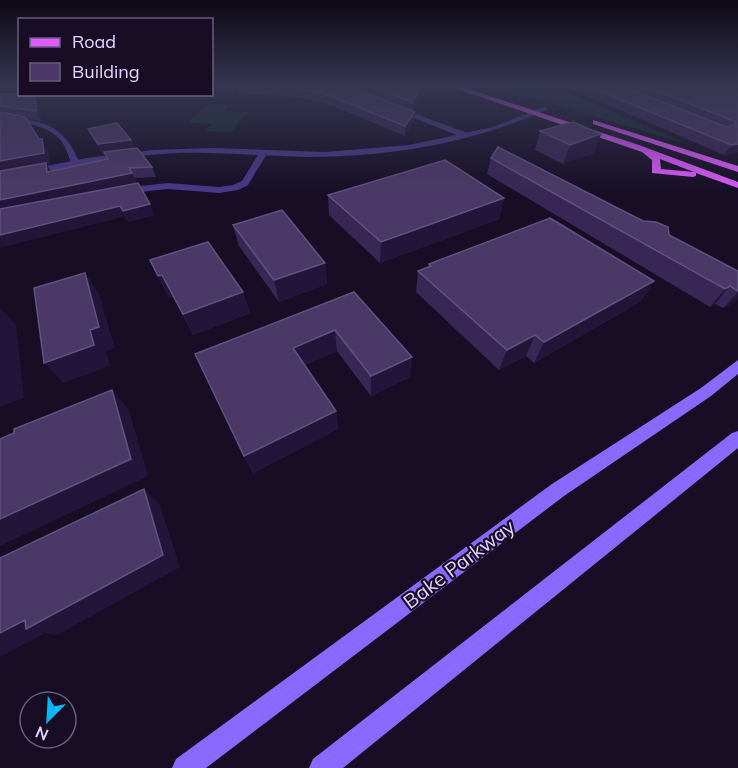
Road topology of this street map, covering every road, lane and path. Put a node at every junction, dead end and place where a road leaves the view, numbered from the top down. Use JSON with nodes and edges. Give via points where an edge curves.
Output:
{"nodes":[{"id":1,"x":20,"y":121,"type":"edge"},
{"id":2,"x":428,"y":121,"type":"edge"},
{"id":3,"x":504,"y":121,"type":"edge"},
{"id":4,"x":567,"y":121,"type":"edge"},
{"id":5,"x":592,"y":121,"type":"edge"},
{"id":6,"x":465,"y":135,"type":"junction"},
{"id":7,"x":636,"y":147,"type":"junction"},
{"id":8,"x":264,"y":152,"type":"junction"},
{"id":9,"x":75,"y":162,"type":"junction"},
{"id":10,"x":738,"y":170,"type":"edge"},
{"id":11,"x":0,"y":178,"type":"edge"},
{"id":12,"x":722,"y":178,"type":"junction"},
{"id":13,"x":738,"y":185,"type":"edge"},
{"id":14,"x":110,"y":193,"type":"edge"},
{"id":15,"x":738,"y":366,"type":"edge"},
{"id":16,"x":738,"y":438,"type":"edge"},
{"id":17,"x":185,"y":768,"type":"edge"},
{"id":18,"x":322,"y":768,"type":"edge"}],
"edges":[{"from":1,"to":9,"type":"street","via":[[54,130],[71,145]]},
{"from":2,"to":6,"type":"street"},
{"from":3,"to":6,"type":"street"},
{"from":4,"to":7,"type":"main road"},
{"from":5,"to":10,"type":"main road"},
{"from":6,"to":8,"type":"street","via":[[379,151]]},
{"from":7,"to":12,"type":"main road"},
{"from":7,"to":12,"type":"main road","via":[[656,159],[655,171]]},
{"from":8,"to":9,"type":"street","via":[[166,151]]},
{"from":8,"to":14,"type":"street","via":[[245,183],[235,188],[168,186]]},
{"from":9,"to":11,"type":"street"},
{"from":12,"to":13,"type":"main road"},
{"from":15,"to":17,"type":"main road","name":"Bake Parkway","via":[[706,392],[558,490]]},
{"from":16,"to":18,"type":"main road"}]}
